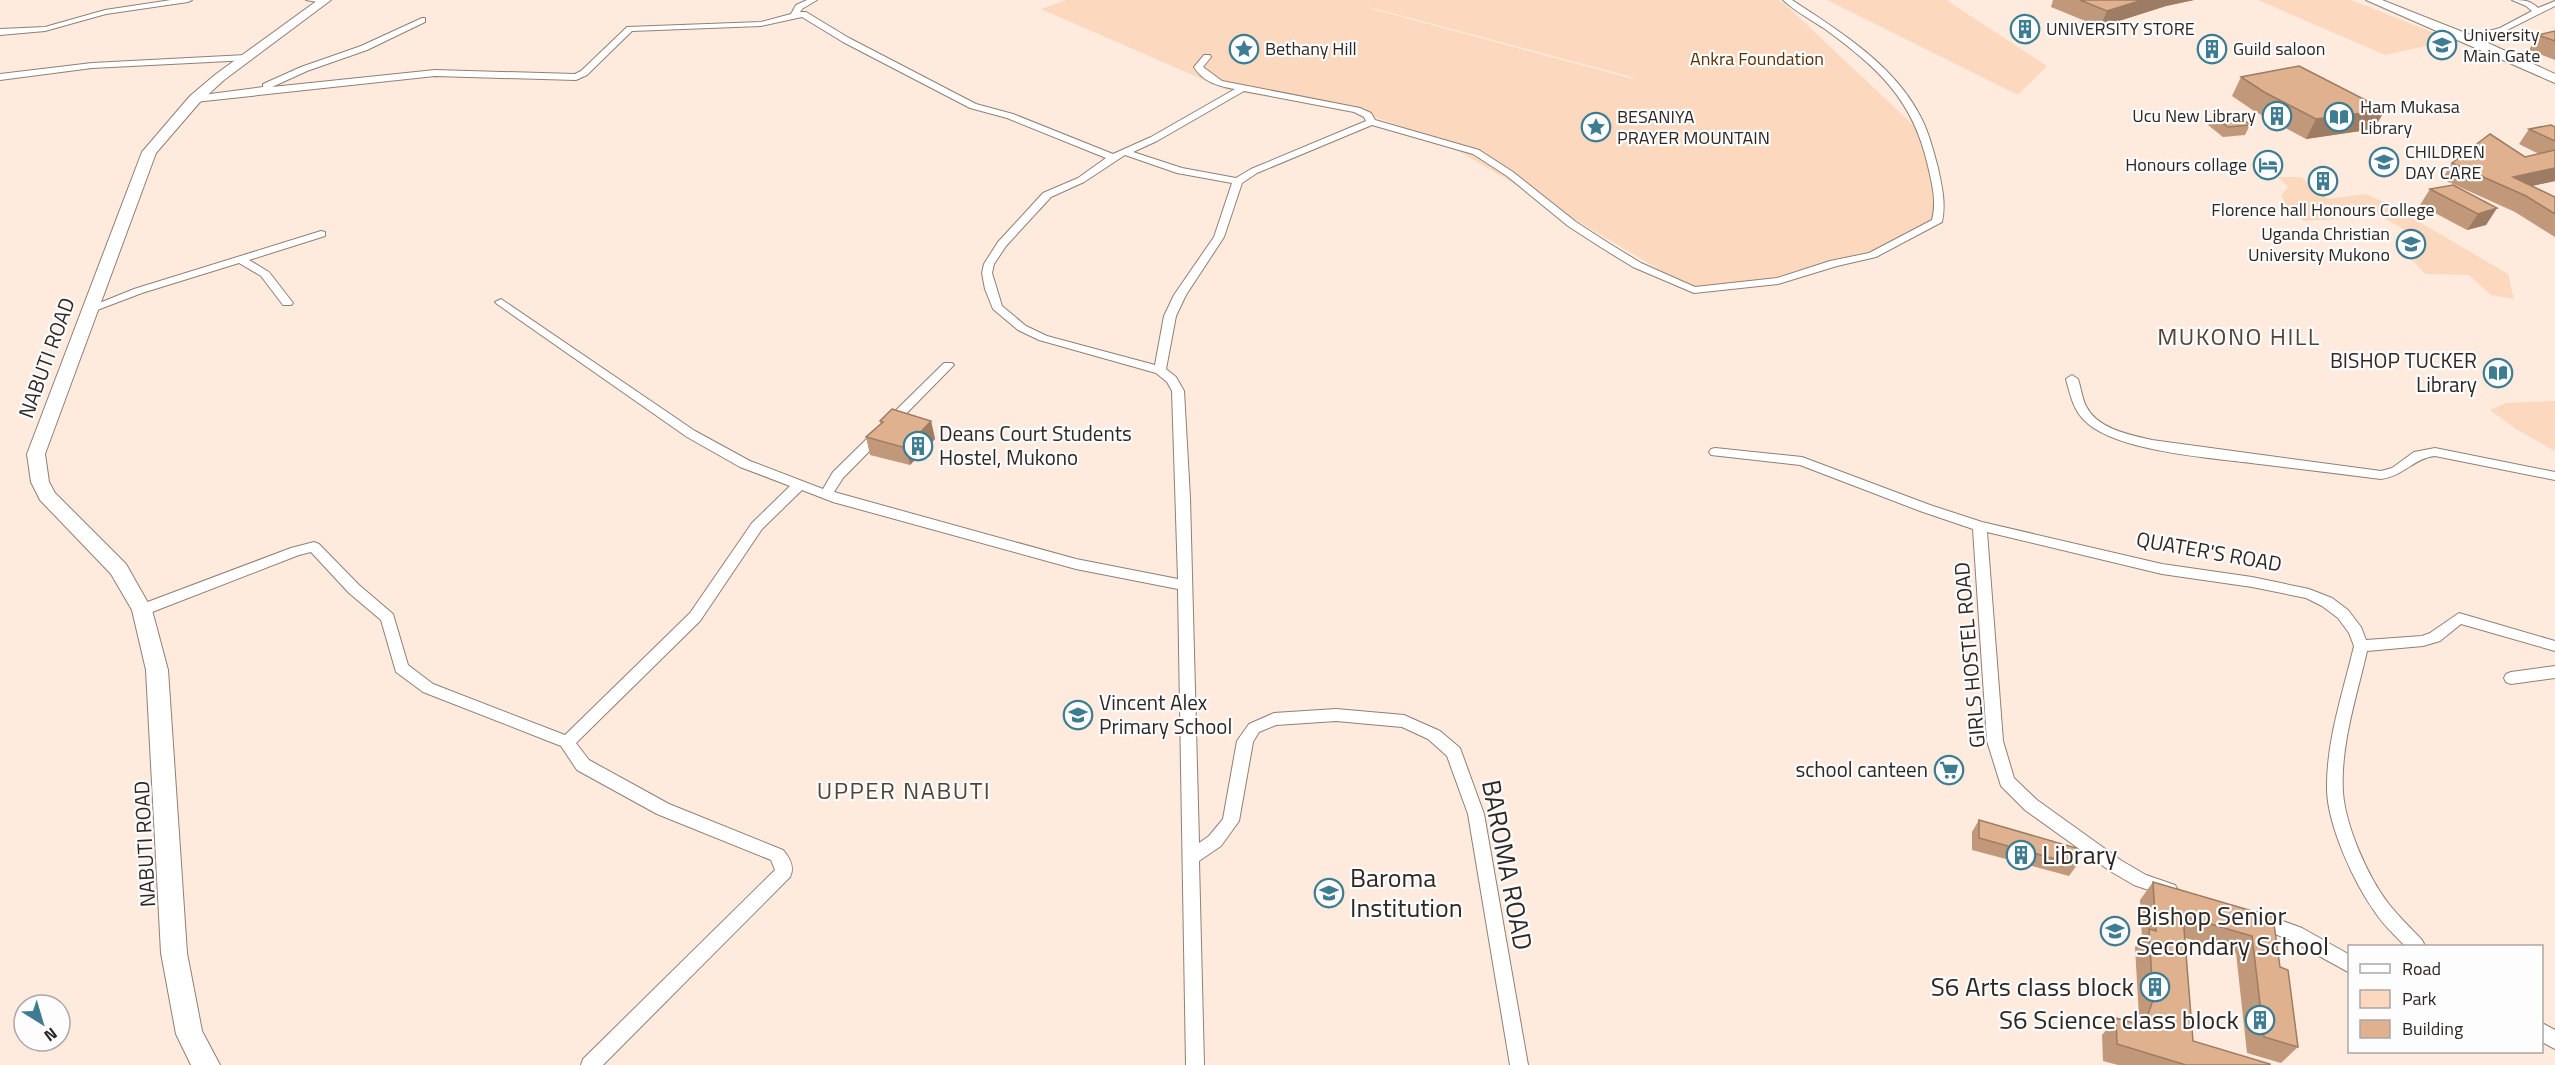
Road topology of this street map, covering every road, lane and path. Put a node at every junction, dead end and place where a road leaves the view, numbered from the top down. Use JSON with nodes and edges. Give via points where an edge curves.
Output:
{"nodes":[{"id":1,"x":188,"y":0,"type":"edge"},
{"id":2,"x":320,"y":0,"type":"edge"},
{"id":3,"x":813,"y":0,"type":"edge"},
{"id":4,"x":1787,"y":0,"type":"edge"},
{"id":5,"x":2372,"y":0,"type":"edge"},
{"id":6,"x":2516,"y":0,"type":"edge"},
{"id":7,"x":2555,"y":3,"type":"edge"},
{"id":8,"x":2538,"y":12,"type":"junction"},
{"id":9,"x":795,"y":14,"type":"junction"},
{"id":10,"x":422,"y":20,"type":"dead end"},
{"id":11,"x":0,"y":32,"type":"edge"},
{"id":12,"x":2469,"y":39,"type":"junction"},
{"id":13,"x":1208,"y":57,"type":"dead end"},
{"id":14,"x":246,"y":58,"type":"junction"},
{"id":15,"x":0,"y":77,"type":"edge"},
{"id":16,"x":2555,"y":79,"type":"edge"},
{"id":17,"x":1241,"y":89,"type":"junction"},
{"id":18,"x":259,"y":90,"type":"junction"},
{"id":19,"x":195,"y":99,"type":"junction"},
{"id":20,"x":1371,"y":122,"type":"junction"},
{"id":21,"x":1126,"y":152,"type":"junction"},
{"id":22,"x":1113,"y":157,"type":"junction"},
{"id":23,"x":1238,"y":181,"type":"junction"},
{"id":24,"x":321,"y":234,"type":"dead end"},
{"id":25,"x":242,"y":260,"type":"junction"},
{"id":26,"x":501,"y":302,"type":"dead end"},
{"id":27,"x":287,"y":303,"type":"dead end"},
{"id":28,"x":88,"y":310,"type":"junction"},
{"id":29,"x":948,"y":365,"type":"dead end"},
{"id":30,"x":1160,"y":370,"type":"junction"},
{"id":31,"x":2072,"y":379,"type":"dead end"},
{"id":32,"x":1715,"y":452,"type":"dead end"},
{"id":33,"x":2555,"y":476,"type":"edge"},
{"id":34,"x":800,"y":484,"type":"junction"},
{"id":35,"x":826,"y":494,"type":"junction"},
{"id":36,"x":1980,"y":526,"type":"junction"},
{"id":37,"x":1183,"y":585,"type":"junction"},
{"id":38,"x":142,"y":610,"type":"junction"},
{"id":39,"x":2361,"y":646,"type":"junction"},
{"id":40,"x":2555,"y":646,"type":"edge"},
{"id":41,"x":2555,"y":672,"type":"edge"},
{"id":42,"x":2511,"y":678,"type":"dead end"},
{"id":43,"x":567,"y":742,"type":"junction"},
{"id":44,"x":1191,"y":857,"type":"junction"},
{"id":45,"x":2181,"y":894,"type":"edge"},
{"id":46,"x":2244,"y":915,"type":"edge"},
{"id":47,"x":2415,"y":945,"type":"edge"},
{"id":48,"x":2348,"y":964,"type":"edge"},
{"id":49,"x":206,"y":1065,"type":"edge"},
{"id":50,"x":590,"y":1065,"type":"edge"},
{"id":51,"x":1195,"y":1065,"type":"edge"},
{"id":52,"x":1519,"y":1065,"type":"edge"}],
"edges":[{"from":1,"to":11,"type":"street","via":[[97,13],[45,28]]},
{"from":2,"to":14,"type":"street","name":"NABUTI ROAD"},
{"from":3,"to":9,"type":"street"},
{"from":4,"to":20,"type":"street","via":[[1826,26],[1900,92],[1926,139],[1942,205],[1937,222],[1872,255],[1778,281],[1694,290],[1637,265],[1606,246],[1476,152]]},
{"from":5,"to":12,"type":"street"},
{"from":6,"to":8,"type":"street"},
{"from":7,"to":8,"type":"street"},
{"from":8,"to":12,"type":"street","via":[[2484,38]]},
{"from":9,"to":18,"type":"street","via":[[761,24],[630,29],[576,77],[457,72]]},
{"from":9,"to":22,"type":"street","via":[[806,15],[973,106],[1010,116]]},
{"from":10,"to":18,"type":"street"},
{"from":12,"to":16,"type":"street"},
{"from":13,"to":17,"type":"street","via":[[1198,67],[1203,73],[1219,83]]},
{"from":14,"to":15,"type":"street","via":[[72,66]]},
{"from":14,"to":19,"type":"street","name":"NABUTI ROAD"},
{"from":17,"to":20,"type":"street","via":[[1357,110],[1368,115]]},
{"from":17,"to":21,"type":"street"},
{"from":18,"to":19,"type":"street"},
{"from":19,"to":28,"type":"street","name":"NABUTI ROAD","via":[[149,152]]},
{"from":20,"to":23,"type":"street"},
{"from":21,"to":22,"type":"street"},
{"from":21,"to":23,"type":"street","via":[[1166,168]]},
{"from":22,"to":30,"type":"street","via":[[1081,180],[1043,198],[989,264],[990,289],[997,307],[1030,333]]},
{"from":23,"to":30,"type":"street","via":[[1219,237],[1170,316]]},
{"from":24,"to":25,"type":"street"},
{"from":25,"to":27,"type":"street","via":[[265,274]]},
{"from":25,"to":28,"type":"street"},
{"from":26,"to":34,"type":"street","via":[[712,447]]},
{"from":28,"to":38,"type":"street","name":"NABUTI ROAD","via":[[36,454],[40,482],[47,496],[119,569]]},
{"from":29,"to":35,"type":"street","via":[[838,476]]},
{"from":30,"to":37,"type":"street","via":[[1173,380],[1178,391]]},
{"from":31,"to":33,"type":"street","via":[[2082,411],[2090,420],[2143,443],[2381,475],[2395,474],[2419,453],[2435,452]]},
{"from":32,"to":36,"type":"street","name":"QUATER'S ROAD","via":[[1802,461]]},
{"from":34,"to":35,"type":"street"},
{"from":34,"to":43,"type":"street","via":[[757,526],[695,617]]},
{"from":35,"to":37,"type":"street","via":[[1076,564]]},
{"from":36,"to":39,"type":"street","name":"QUATER'S ROAD","via":[[2162,569],[2309,594],[2343,614]]},
{"from":36,"to":45,"type":"street","name":"GIRLS HOSTEL ROAD","via":[[1995,741],[2007,781],[2031,804],[2116,866],[2140,880]]},
{"from":37,"to":44,"type":"street"},
{"from":38,"to":43,"type":"street","via":[[314,547],[388,618],[401,668],[416,680]]},
{"from":38,"to":49,"type":"street","name":"NABUTI ROAD","via":[[157,670],[174,953],[189,1034]]},
{"from":39,"to":40,"type":"street","via":[[2423,641],[2435,637],[2459,618]]},
{"from":39,"to":47,"type":"street","via":[[2334,792],[2363,875],[2381,908]]},
{"from":41,"to":42,"type":"street"},
{"from":43,"to":50,"type":"street","via":[[583,765],[663,809],[777,855],[784,872]]},
{"from":44,"to":51,"type":"street"},
{"from":44,"to":52,"type":"street","name":"BAROMA ROAD","via":[[1215,842],[1231,821],[1245,741],[1254,729],[1274,718],[1336,715],[1404,721],[1434,735],[1455,752],[1476,814]]},
{"from":46,"to":48,"type":"street","via":[[2296,934]]}]}
